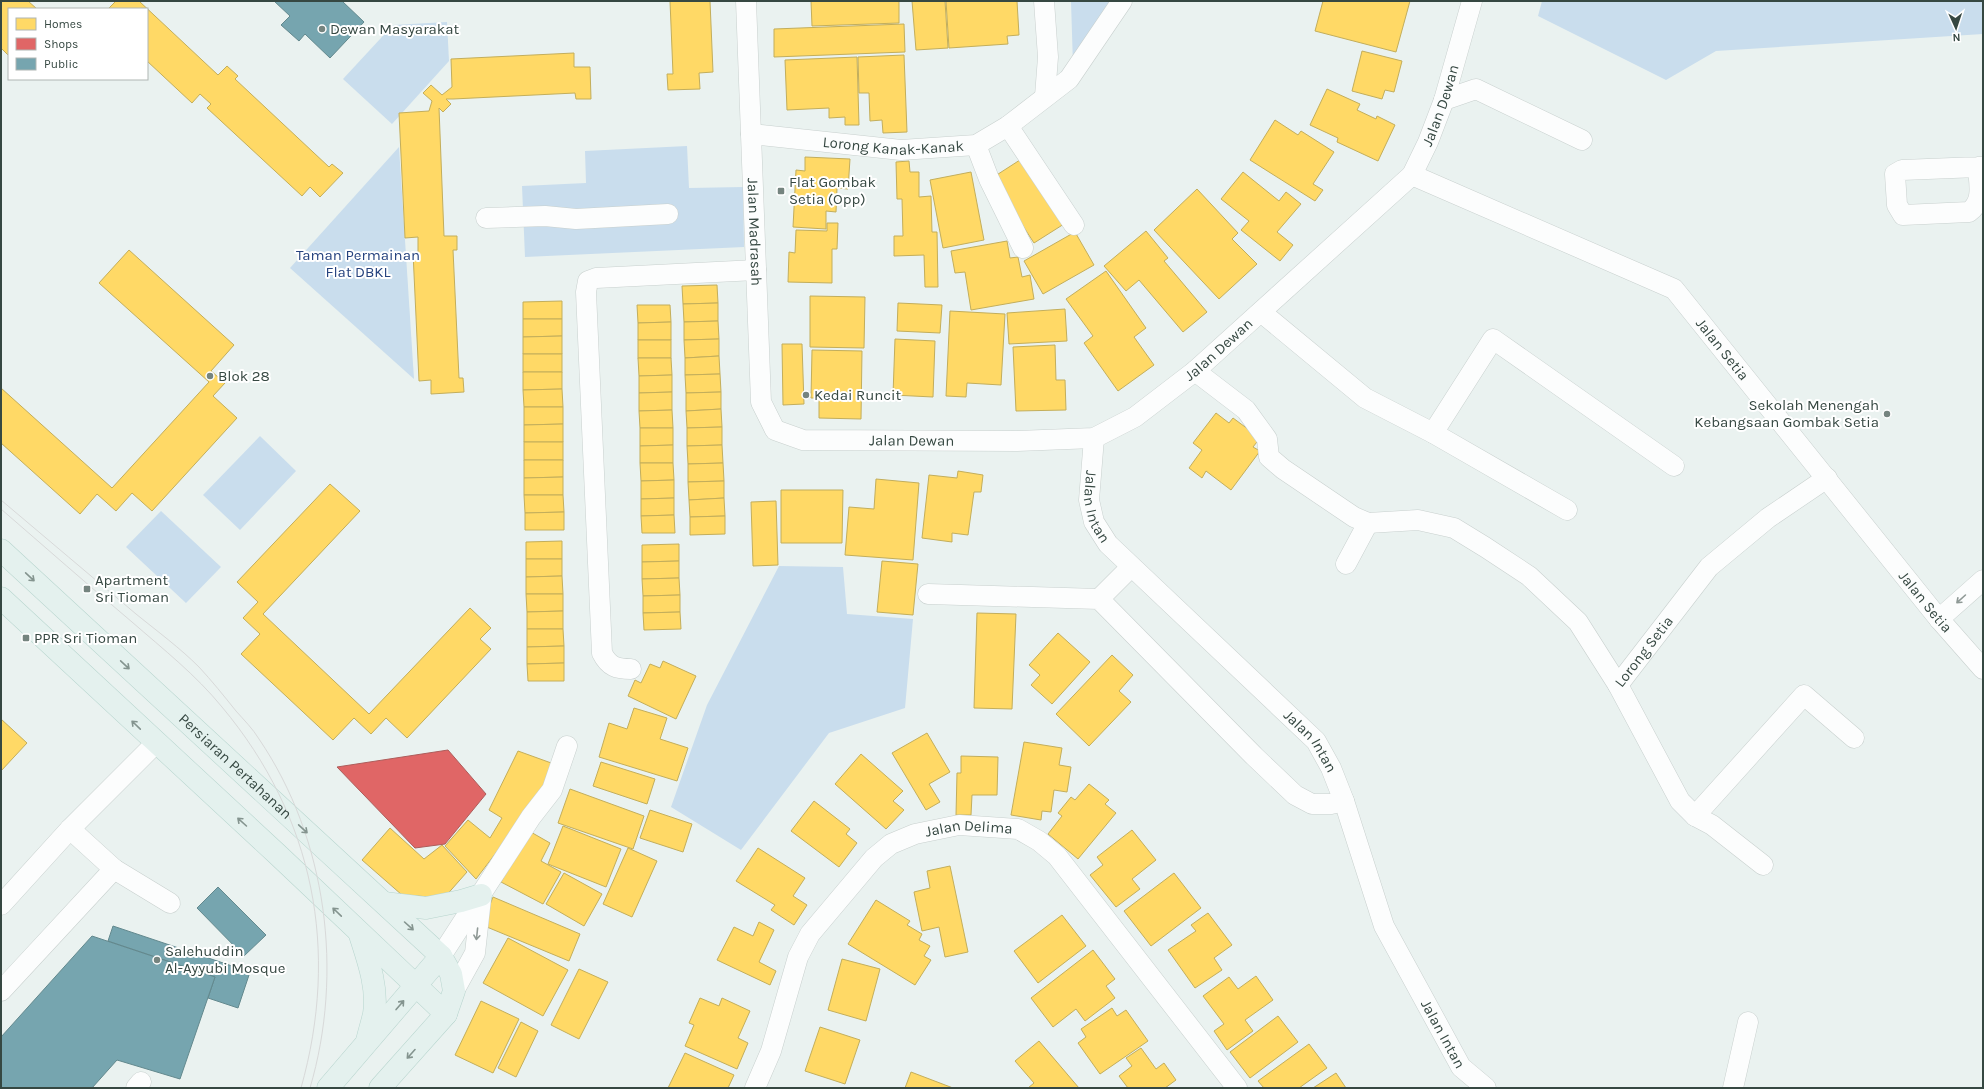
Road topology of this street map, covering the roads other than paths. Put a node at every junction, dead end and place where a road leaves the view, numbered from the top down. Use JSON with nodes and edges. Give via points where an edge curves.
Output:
{"nodes":[{"id":1,"x":746,"y":1,"type":"edge"},
{"id":2,"x":1044,"y":1,"type":"edge"},
{"id":3,"x":1122,"y":1,"type":"edge"},
{"id":4,"x":1470,"y":2,"type":"edge"},
{"id":5,"x":1045,"y":96,"type":"junction"},
{"id":6,"x":1444,"y":100,"type":"junction"},
{"id":7,"x":1008,"y":126,"type":"junction"},
{"id":8,"x":751,"y":134,"type":"junction"},
{"id":9,"x":1582,"y":140,"type":"dead end"},
{"id":10,"x":976,"y":145,"type":"junction"},
{"id":11,"x":1412,"y":175,"type":"junction"},
{"id":12,"x":668,"y":214,"type":"dead end"},
{"id":13,"x":486,"y":218,"type":"dead end"},
{"id":14,"x":1074,"y":225,"type":"dead end"},
{"id":15,"x":1022,"y":248,"type":"dead end"},
{"id":16,"x":756,"y":270,"type":"junction"},
{"id":17,"x":1261,"y":312,"type":"junction"},
{"id":18,"x":1195,"y":371,"type":"junction"},
{"id":19,"x":1433,"y":433,"type":"junction"},
{"id":20,"x":1094,"y":438,"type":"junction"},
{"id":21,"x":803,"y":440,"type":"joint"},
{"id":22,"x":1674,"y":466,"type":"dead end"},
{"id":23,"x":1827,"y":478,"type":"junction"},
{"id":24,"x":1567,"y":510,"type":"dead end"},
{"id":25,"x":1368,"y":523,"type":"junction"},
{"id":26,"x":1,"y":550,"type":"edge"},
{"id":27,"x":1346,"y":564,"type":"dead end"},
{"id":28,"x":1131,"y":566,"type":"junction"},
{"id":29,"x":1983,"y":580,"type":"edge"},
{"id":30,"x":928,"y":594,"type":"dead end"},
{"id":31,"x":1,"y":598,"type":"edge"},
{"id":32,"x":1099,"y":599,"type":"junction"},
{"id":33,"x":1939,"y":619,"type":"junction"},
{"id":34,"x":631,"y":669,"type":"dead end"},
{"id":35,"x":1983,"y":669,"type":"edge"},
{"id":36,"x":1618,"y":685,"type":"junction"},
{"id":37,"x":1854,"y":738,"type":"dead end"},
{"id":38,"x":156,"y":743,"type":"junction"},
{"id":39,"x":567,"y":746,"type":"dead end"},
{"id":40,"x":1344,"y":801,"type":"junction"},
{"id":41,"x":1695,"y":816,"type":"junction"},
{"id":42,"x":70,"y":829,"type":"junction"},
{"id":43,"x":1762,"y":865,"type":"dead end"},
{"id":44,"x":114,"y":869,"type":"junction"},
{"id":45,"x":481,"y":895,"type":"junction"},
{"id":46,"x":170,"y":903,"type":"dead end"},
{"id":47,"x":384,"y":903,"type":"junction"},
{"id":48,"x":1,"y":905,"type":"edge"},
{"id":49,"x":360,"y":934,"type":"junction"},
{"id":50,"x":442,"y":956,"type":"junction"},
{"id":51,"x":416,"y":987,"type":"junction"},
{"id":52,"x":454,"y":991,"type":"junction"},
{"id":53,"x":1,"y":992,"type":"edge"},
{"id":54,"x":446,"y":1014,"type":"junction"},
{"id":55,"x":1748,"y":1022,"type":"dead end"},
{"id":56,"x":366,"y":1044,"type":"junction"},
{"id":57,"x":328,"y":1088,"type":"edge"},
{"id":58,"x":380,"y":1088,"type":"edge"},
{"id":59,"x":755,"y":1088,"type":"edge"},
{"id":60,"x":1237,"y":1088,"type":"edge"},
{"id":61,"x":1486,"y":1088,"type":"edge"},
{"id":62,"x":1733,"y":1088,"type":"edge"}],
"edges":[{"from":1,"to":8,"type":"street","name":"Jalan Madrasah"},
{"from":2,"to":5,"type":"street","via":[[1048,57]]},
{"from":3,"to":5,"type":"street","name":"Lorong Kanak-Kanak","via":[[1069,79]]},
{"from":4,"to":6,"type":"street","name":"Jalan Dewan"},
{"from":5,"to":7,"type":"street","name":"Lorong Kanak-Kanak"},
{"from":6,"to":9,"type":"street","via":[[1476,89]]},
{"from":6,"to":11,"type":"street","name":"Jalan Dewan"},
{"from":7,"to":10,"type":"street","name":"Lorong Kanak-Kanak"},
{"from":7,"to":14,"type":"street"},
{"from":8,"to":10,"type":"street","name":"Lorong Kanak-Kanak","via":[[902,150]]},
{"from":8,"to":16,"type":"street","name":"Jalan Madrasah"},
{"from":10,"to":15,"type":"street"},
{"from":11,"to":17,"type":"street","name":"Jalan Dewan"},
{"from":11,"to":23,"type":"street","name":"Jalan Setia","via":[[1674,289]]},
{"from":12,"to":13,"type":"street"},
{"from":16,"to":21,"type":"street","name":"Jalan Madrasah","via":[[761,402],[775,430]]},
{"from":16,"to":34,"type":"street","via":[[596,278],[588,281],[586,292],[602,653],[611,665],[619,669]]},
{"from":17,"to":18,"type":"street","name":"Jalan Dewan"},
{"from":17,"to":19,"type":"street","via":[[1365,398]]},
{"from":18,"to":20,"type":"street","name":"Jalan Dewan","via":[[1135,417]]},
{"from":18,"to":25,"type":"street","via":[[1246,410],[1267,439],[1270,457],[1274,461],[1354,517]]},
{"from":19,"to":22,"type":"street","via":[[1493,339]]},
{"from":19,"to":24,"type":"street"},
{"from":20,"to":21,"type":"street","name":"Jalan Dewan","via":[[1017,441]]},
{"from":20,"to":28,"type":"street","name":"Jalan Intan","via":[[1090,500],[1094,522],[1108,544]]},
{"from":23,"to":33,"type":"street","name":"Jalan Setia"},
{"from":23,"to":36,"type":"street","name":"Lorong Setia","via":[[1768,518],[1709,567]]},
{"from":25,"to":27,"type":"street"},
{"from":25,"to":36,"type":"street","via":[[1418,520],[1454,528],[1485,547],[1529,576],[1578,622]]},
{"from":26,"to":47,"type":"main road","name":"Persiaran Pertahanan","one_way":true},
{"from":28,"to":32,"type":"street"},
{"from":28,"to":40,"type":"street","name":"Jalan Intan","via":[[1316,741],[1332,768]]},
{"from":29,"to":33,"type":"street","one_way":true},
{"from":30,"to":32,"type":"street"},
{"from":38,"to":31,"type":"main road","one_way":true},
{"from":32,"to":40,"type":"street","via":[[1295,796],[1312,804]]},
{"from":33,"to":35,"type":"street","name":"Jalan Setia"},
{"from":36,"to":41,"type":"street","name":"Lorong Setia","via":[[1680,801]]},
{"from":37,"to":41,"type":"street","via":[[1804,695]]},
{"from":38,"to":42,"type":"street"},
{"from":49,"to":38,"type":"main road","one_way":true},
{"from":39,"to":45,"type":"street","via":[[552,790],[531,817]]},
{"from":40,"to":61,"type":"street","name":"Jalan Intan","via":[[1384,926],[1461,1067]]},
{"from":41,"to":43,"type":"street","name":"Lorong Setia","via":[[1712,825]]},
{"from":42,"to":44,"type":"street"},
{"from":42,"to":48,"type":"street"},
{"from":44,"to":46,"type":"street"},
{"from":44,"to":53,"type":"street"},
{"from":45,"to":47,"type":"main road","via":[[426,908]]},
{"from":45,"to":50,"type":"street"},
{"from":45,"to":52,"type":"street","one_way":true,"via":[[475,953]]},
{"from":47,"to":50,"type":"main road","name":"Persiaran Pertahanan","one_way":true},
{"from":49,"to":51,"type":"main road"},
{"from":49,"to":56,"type":"main road","via":[[375,993],[374,1013]]},
{"from":50,"to":51,"type":"main road"},
{"from":50,"to":52,"type":"main road","name":"Persiaran Pertahanan","via":[[451,974]]},
{"from":51,"to":54,"type":"main road"},
{"from":56,"to":51,"type":"main road","one_way":true},
{"from":52,"to":54,"type":"main road"},
{"from":54,"to":58,"type":"main road","one_way":true},
{"from":55,"to":62,"type":"street"},
{"from":56,"to":57,"type":"main road"},
{"from":59,"to":60,"type":"street","name":"Jalan Delima","via":[[771,1052],[798,957],[810,934],[874,858],[891,844],[915,834],[959,825],[1018,829],[1039,841],[1057,856]]}]}
